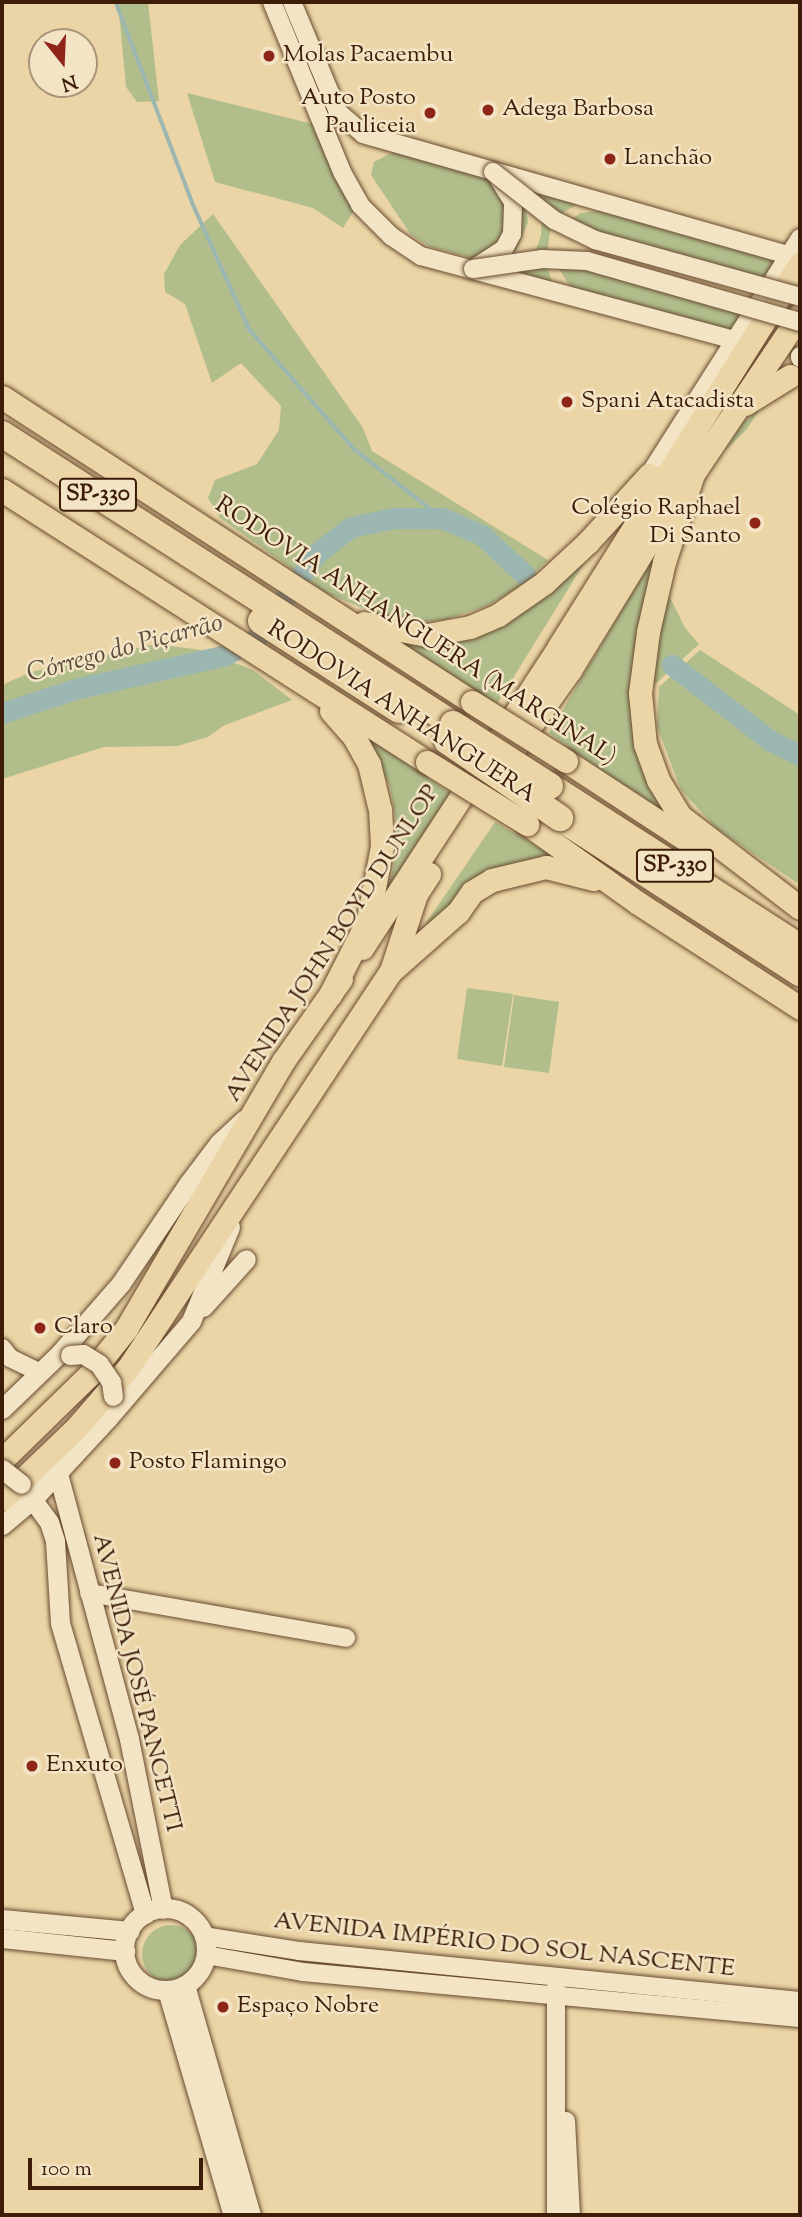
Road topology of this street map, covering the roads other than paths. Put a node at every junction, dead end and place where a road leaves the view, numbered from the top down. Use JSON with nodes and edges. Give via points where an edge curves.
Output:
{"nodes":[{"id":1,"x":272,"y":2,"type":"edge"},
{"id":2,"x":292,"y":2,"type":"edge"},
{"id":3,"x":493,"y":172,"type":"junction"},
{"id":4,"x":800,"y":238,"type":"edge"},
{"id":5,"x":795,"y":259,"type":"edge"},
{"id":6,"x":473,"y":269,"type":"junction"},
{"id":7,"x":800,"y":297,"type":"edge"},
{"id":8,"x":800,"y":315,"type":"edge"},
{"id":9,"x":800,"y":322,"type":"edge"},
{"id":10,"x":735,"y":340,"type":"junction"},
{"id":11,"x":797,"y":362,"type":"edge"},
{"id":12,"x":2,"y":397,"type":"edge"},
{"id":13,"x":733,"y":411,"type":"junction"},
{"id":14,"x":2,"y":434,"type":"edge"},
{"id":15,"x":2,"y":453,"type":"edge"},
{"id":16,"x":694,"y":471,"type":"junction"},
{"id":17,"x":649,"y":475,"type":"junction"},
{"id":18,"x":2,"y":489,"type":"edge"},
{"id":19,"x":609,"y":562,"type":"junction"},
{"id":20,"x":187,"y":563,"type":"junction"},
{"id":21,"x":310,"y":598,"type":"junction"},
{"id":22,"x":298,"y":681,"type":"junction"},
{"id":23,"x":450,"y":733,"type":"junction"},
{"id":24,"x":638,"y":904,"type":"junction"},
{"id":25,"x":800,"y":909,"type":"edge"},
{"id":26,"x":800,"y":947,"type":"edge"},
{"id":27,"x":391,"y":971,"type":"junction"},
{"id":28,"x":800,"y":973,"type":"edge"},
{"id":29,"x":330,"y":995,"type":"junction"},
{"id":30,"x":800,"y":1008,"type":"edge"},
{"id":31,"x":258,"y":1106,"type":"junction"},
{"id":32,"x":260,"y":1174,"type":"junction"},
{"id":33,"x":246,"y":1259,"type":"dead end"},
{"id":34,"x":191,"y":1321,"type":"junction"},
{"id":35,"x":2,"y":1348,"type":"edge"},
{"id":36,"x":39,"y":1372,"type":"junction"},
{"id":37,"x":2,"y":1409,"type":"edge"},
{"id":38,"x":108,"y":1418,"type":"junction"},
{"id":39,"x":2,"y":1460,"type":"edge"},
{"id":40,"x":2,"y":1469,"type":"edge"},
{"id":41,"x":57,"y":1470,"type":"junction"},
{"id":42,"x":27,"y":1491,"type":"junction"},
{"id":43,"x":2,"y":1499,"type":"edge"},
{"id":44,"x":2,"y":1525,"type":"edge"},
{"id":45,"x":89,"y":1593,"type":"junction"},
{"id":46,"x":346,"y":1638,"type":"dead end"},
{"id":47,"x":154,"y":1911,"type":"junction"},
{"id":48,"x":2,"y":1919,"type":"edge"},
{"id":49,"x":129,"y":1931,"type":"junction"},
{"id":50,"x":2,"y":1938,"type":"edge"},
{"id":51,"x":205,"y":1945,"type":"junction"},
{"id":52,"x":125,"y":1951,"type":"junction"},
{"id":53,"x":564,"y":1978,"type":"junction"},
{"id":54,"x":176,"y":1987,"type":"junction"},
{"id":55,"x":560,"y":1998,"type":"junction"},
{"id":56,"x":800,"y":2001,"type":"edge"},
{"id":57,"x":800,"y":2018,"type":"edge"},
{"id":58,"x":233,"y":2215,"type":"edge"},
{"id":59,"x":251,"y":2215,"type":"edge"},
{"id":60,"x":556,"y":2215,"type":"edge"},
{"id":61,"x":571,"y":2215,"type":"edge"}],
"edges":[{"from":1,"to":6,"type":"street","via":[[360,205],[391,236],[421,256]]},
{"from":2,"to":3,"type":"street","via":[[346,123],[363,134]]},
{"from":3,"to":5,"type":"street"},
{"from":3,"to":6,"type":"street","via":[[513,202],[512,234],[491,260]]},
{"from":3,"to":7,"type":"street","bridge":true,"via":[[554,220],[595,240]]},
{"from":4,"to":5,"type":"street"},
{"from":5,"to":10,"type":"street"},
{"from":5,"to":19,"type":"main road","name":"AVENIDA JOHN BOYD DUNLOP"},
{"from":6,"to":9,"type":"street","bridge":true,"via":[[542,259],[587,261]]},
{"from":6,"to":10,"type":"street"},
{"from":8,"to":13,"type":"main road","name":"AVENIDA JOHN BOYD DUNLOP"},
{"from":10,"to":17,"type":"street"},
{"from":11,"to":13,"type":"main road"},
{"from":12,"to":21,"type":"main road","name":"RODOVIA ANHANGUERA (MARGINAL)"},
{"from":13,"to":16,"type":"main road","name":"AVENIDA JOHN BOYD DUNLOP"},
{"from":14,"to":20,"type":"highway","name":"RODOVIA ANHANGUERA","number":"SP-330"},
{"from":15,"to":20,"type":"highway","name":"RODOVIA ANHANGUERA","number":"SP-330"},
{"from":16,"to":25,"type":"main road","via":[[664,562],[648,632],[640,693],[645,744],[663,791],[687,823]]},
{"from":16,"to":27,"type":"main road","name":"AVENIDA JOHN BOYD DUNLOP","via":[[570,670],[463,819],[416,894]]},
{"from":17,"to":19,"type":"main road"},
{"from":17,"to":21,"type":"main road","via":[[601,530],[544,583],[480,624],[438,634],[402,634],[370,626]]},
{"from":18,"to":22,"type":"main road"},
{"from":19,"to":29,"type":"main road","name":"AVENIDA JOHN BOYD DUNLOP","via":[[558,648]]},
{"from":20,"to":23,"type":"highway","name":"RODOVIA ANHANGUERA","number":"SP-330"},
{"from":21,"to":25,"type":"main road","name":"RODOVIA ANHANGUERA (MARGINAL)","bridge":true},
{"from":22,"to":24,"type":"main road","bridge":true,"via":[[527,824]]},
{"from":22,"to":29,"type":"main road","via":[[340,719],[360,746],[375,784],[382,829],[380,873],[371,910]]},
{"from":23,"to":26,"type":"highway","name":"RODOVIA ANHANGUERA","number":"SP-330","bridge":true,"via":[[550,786]]},
{"from":23,"to":28,"type":"highway","name":"RODOVIA ANHANGUERA","number":"SP-330","bridge":true,"via":[[560,818]]},
{"from":24,"to":27,"type":"main road","via":[[571,870],[517,871],[472,892],[458,912]]},
{"from":24,"to":30,"type":"main road"},
{"from":27,"to":32,"type":"main road","name":"AVENIDA JOHN BOYD DUNLOP"},
{"from":29,"to":31,"type":"main road","name":"AVENIDA JOHN BOYD DUNLOP"},
{"from":31,"to":36,"type":"main road","via":[[219,1143],[121,1283]]},
{"from":31,"to":39,"type":"main road","name":"AVENIDA JOHN BOYD DUNLOP","via":[[126,1329],[89,1375]]},
{"from":32,"to":34,"type":"main road","via":[[226,1234]]},
{"from":32,"to":43,"type":"main road","name":"AVENIDA JOHN BOYD DUNLOP","via":[[128,1368],[77,1427]]},
{"from":33,"to":34,"type":"main road"},
{"from":34,"to":38,"type":"main road"},
{"from":35,"to":36,"type":"street","via":[[10,1358]]},
{"from":36,"to":37,"type":"main road"},
{"from":36,"to":38,"type":"main road","bridge":true,"via":[[71,1355],[83,1354],[99,1364],[111,1382]]},
{"from":38,"to":41,"type":"main road"},
{"from":40,"to":42,"type":"main road","bridge":true},
{"from":41,"to":42,"type":"main road"},
{"from":41,"to":45,"type":"main road","name":"AVENIDA JOSÉ PANCETTI"},
{"from":42,"to":44,"type":"main road"},
{"from":42,"to":47,"type":"main road","name":"AVENIDA JOSÉ PANCETTI","via":[[55,1541],[60,1623]]},
{"from":45,"to":46,"type":"street"},
{"from":45,"to":47,"type":"main road","name":"AVENIDA JOSÉ PANCETTI","via":[[129,1739]]},
{"from":47,"to":49,"type":"main road"},
{"from":47,"to":51,"type":"main road","via":[[185,1913]]},
{"from":48,"to":49,"type":"main road"},
{"from":49,"to":52,"type":"main road"},
{"from":50,"to":52,"type":"main road"},
{"from":51,"to":53,"type":"street","name":"AVENIDA IMPÉRIO DO SOL NASCENTE"},
{"from":51,"to":54,"type":"main road","via":[[198,1974]]},
{"from":51,"to":55,"type":"street","name":"AVENIDA IMPÉRIO DO SOL NASCENTE","via":[[303,1972]]},
{"from":52,"to":54,"type":"main road","via":[[139,1980]]},
{"from":53,"to":55,"type":"street"},
{"from":53,"to":56,"type":"street","name":"AVENIDA IMPÉRIO DO SOL NASCENTE"},
{"from":54,"to":58,"type":"main road"},
{"from":54,"to":59,"type":"main road"},
{"from":55,"to":57,"type":"street","name":"AVENIDA IMPÉRIO DO SOL NASCENTE"},
{"from":55,"to":60,"type":"street"},
{"from":55,"to":61,"type":"street"}]}
